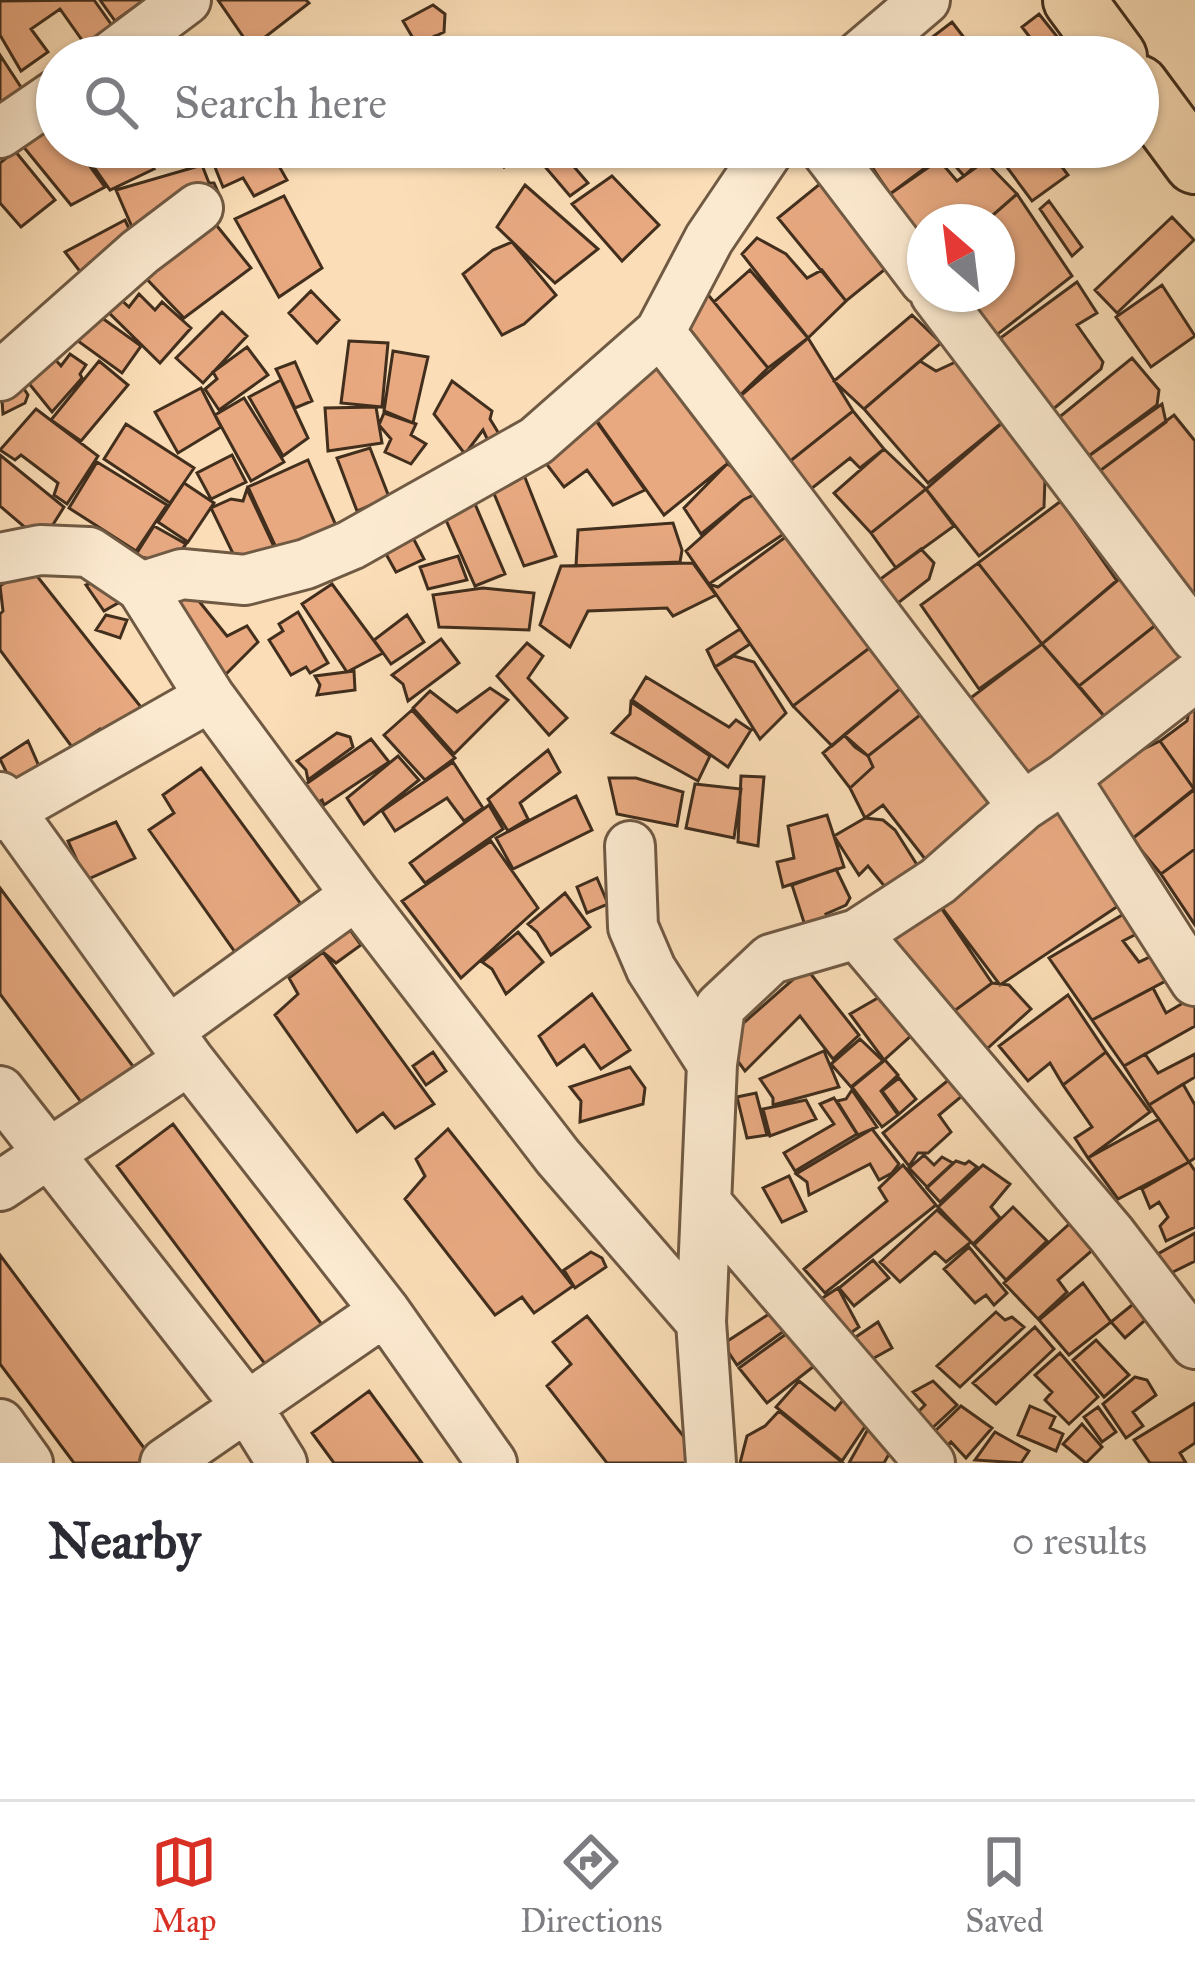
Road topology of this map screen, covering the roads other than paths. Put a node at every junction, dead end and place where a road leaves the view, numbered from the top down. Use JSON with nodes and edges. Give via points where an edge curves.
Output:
{"nodes":[{"id":1,"x":186,"y":0,"type":"edge"},
{"id":2,"x":926,"y":0,"type":"edge"},
{"id":3,"x":1074,"y":0,"type":"edge"},
{"id":4,"x":138,"y":36,"type":"edge"},
{"id":5,"x":883,"y":36,"type":"edge"},
{"id":6,"x":1101,"y":36,"type":"edge"},
{"id":7,"x":36,"y":108,"type":"edge"},
{"id":8,"x":1159,"y":114,"type":"edge"},
{"id":9,"x":0,"y":133,"type":"edge"},
{"id":10,"x":1195,"y":163,"type":"edge"},
{"id":11,"x":757,"y":168,"type":"edge"},
{"id":12,"x":839,"y":168,"type":"edge"},
{"id":13,"x":198,"y":208,"type":"dead end"},
{"id":14,"x":907,"y":257,"type":"edge"},
{"id":15,"x":949,"y":312,"type":"edge"},
{"id":16,"x":660,"y":332,"type":"junction"},
{"id":17,"x":0,"y":376,"type":"edge"},
{"id":18,"x":0,"y":558,"type":"edge"},
{"id":19,"x":141,"y":587,"type":"junction"},
{"id":20,"x":1195,"y":637,"type":"edge"},
{"id":21,"x":1195,"y":677,"type":"edge"},
{"id":22,"x":210,"y":697,"type":"junction"},
{"id":23,"x":1065,"y":778,"type":"junction"},
{"id":24,"x":1023,"y":806,"type":"junction"},
{"id":25,"x":4,"y":808,"type":"edge"},
{"id":26,"x":630,"y":846,"type":"dead end"},
{"id":27,"x":356,"y":895,"type":"junction"},
{"id":28,"x":856,"y":934,"type":"junction"},
{"id":29,"x":1195,"y":981,"type":"edge"},
{"id":30,"x":178,"y":1045,"type":"junction"},
{"id":31,"x":712,"y":1064,"type":"junction"},
{"id":32,"x":0,"y":1090,"type":"edge"},
{"id":33,"x":46,"y":1153,"type":"junction"},
{"id":34,"x":0,"y":1186,"type":"edge"},
{"id":35,"x":709,"y":1205,"type":"junction"},
{"id":36,"x":385,"y":1311,"type":"junction"},
{"id":37,"x":701,"y":1322,"type":"junction"},
{"id":38,"x":1195,"y":1344,"type":"edge"},
{"id":39,"x":246,"y":1405,"type":"junction"},
{"id":40,"x":0,"y":1424,"type":"edge"},
{"id":41,"x":28,"y":1463,"type":"edge"},
{"id":42,"x":165,"y":1463,"type":"edge"},
{"id":43,"x":282,"y":1463,"type":"edge"},
{"id":44,"x":492,"y":1463,"type":"edge"},
{"id":45,"x":711,"y":1463,"type":"edge"},
{"id":46,"x":929,"y":1463,"type":"edge"}],
"edges":[{"from":1,"to":4,"type":"street"},
{"from":2,"to":5,"type":"street"},
{"from":3,"to":6,"type":"main road"},
{"from":7,"to":9,"type":"street"},
{"from":8,"to":10,"type":"main road"},
{"from":11,"to":16,"type":"street"},
{"from":12,"to":14,"type":"street"},
{"from":13,"to":17,"type":"street"},
{"from":15,"to":20,"type":"street"},
{"from":16,"to":19,"type":"street","via":[[536,441],[351,545],[245,580],[182,574]]},
{"from":16,"to":24,"type":"street"},
{"from":18,"to":19,"type":"street","via":[[89,552]]},
{"from":19,"to":22,"type":"street"},
{"from":21,"to":23,"type":"street"},
{"from":22,"to":25,"type":"street"},
{"from":22,"to":27,"type":"street"},
{"from":23,"to":24,"type":"street"},
{"from":23,"to":29,"type":"street"},
{"from":24,"to":28,"type":"street","via":[[938,881]]},
{"from":25,"to":30,"type":"street"},
{"from":26,"to":31,"type":"street","via":[[633,927]]},
{"from":27,"to":30,"type":"street"},
{"from":27,"to":37,"type":"street","via":[[558,1157]]},
{"from":28,"to":31,"type":"street","via":[[771,959],[720,1006]]},
{"from":28,"to":38,"type":"street"},
{"from":30,"to":33,"type":"street"},
{"from":30,"to":36,"type":"street"},
{"from":31,"to":35,"type":"street"},
{"from":32,"to":33,"type":"street"},
{"from":33,"to":34,"type":"street"},
{"from":33,"to":39,"type":"street"},
{"from":35,"to":37,"type":"street"},
{"from":35,"to":46,"type":"street"},
{"from":36,"to":39,"type":"street"},
{"from":36,"to":44,"type":"street"},
{"from":37,"to":45,"type":"street"},
{"from":39,"to":42,"type":"street"},
{"from":39,"to":43,"type":"street"},
{"from":40,"to":41,"type":"street"}]}
